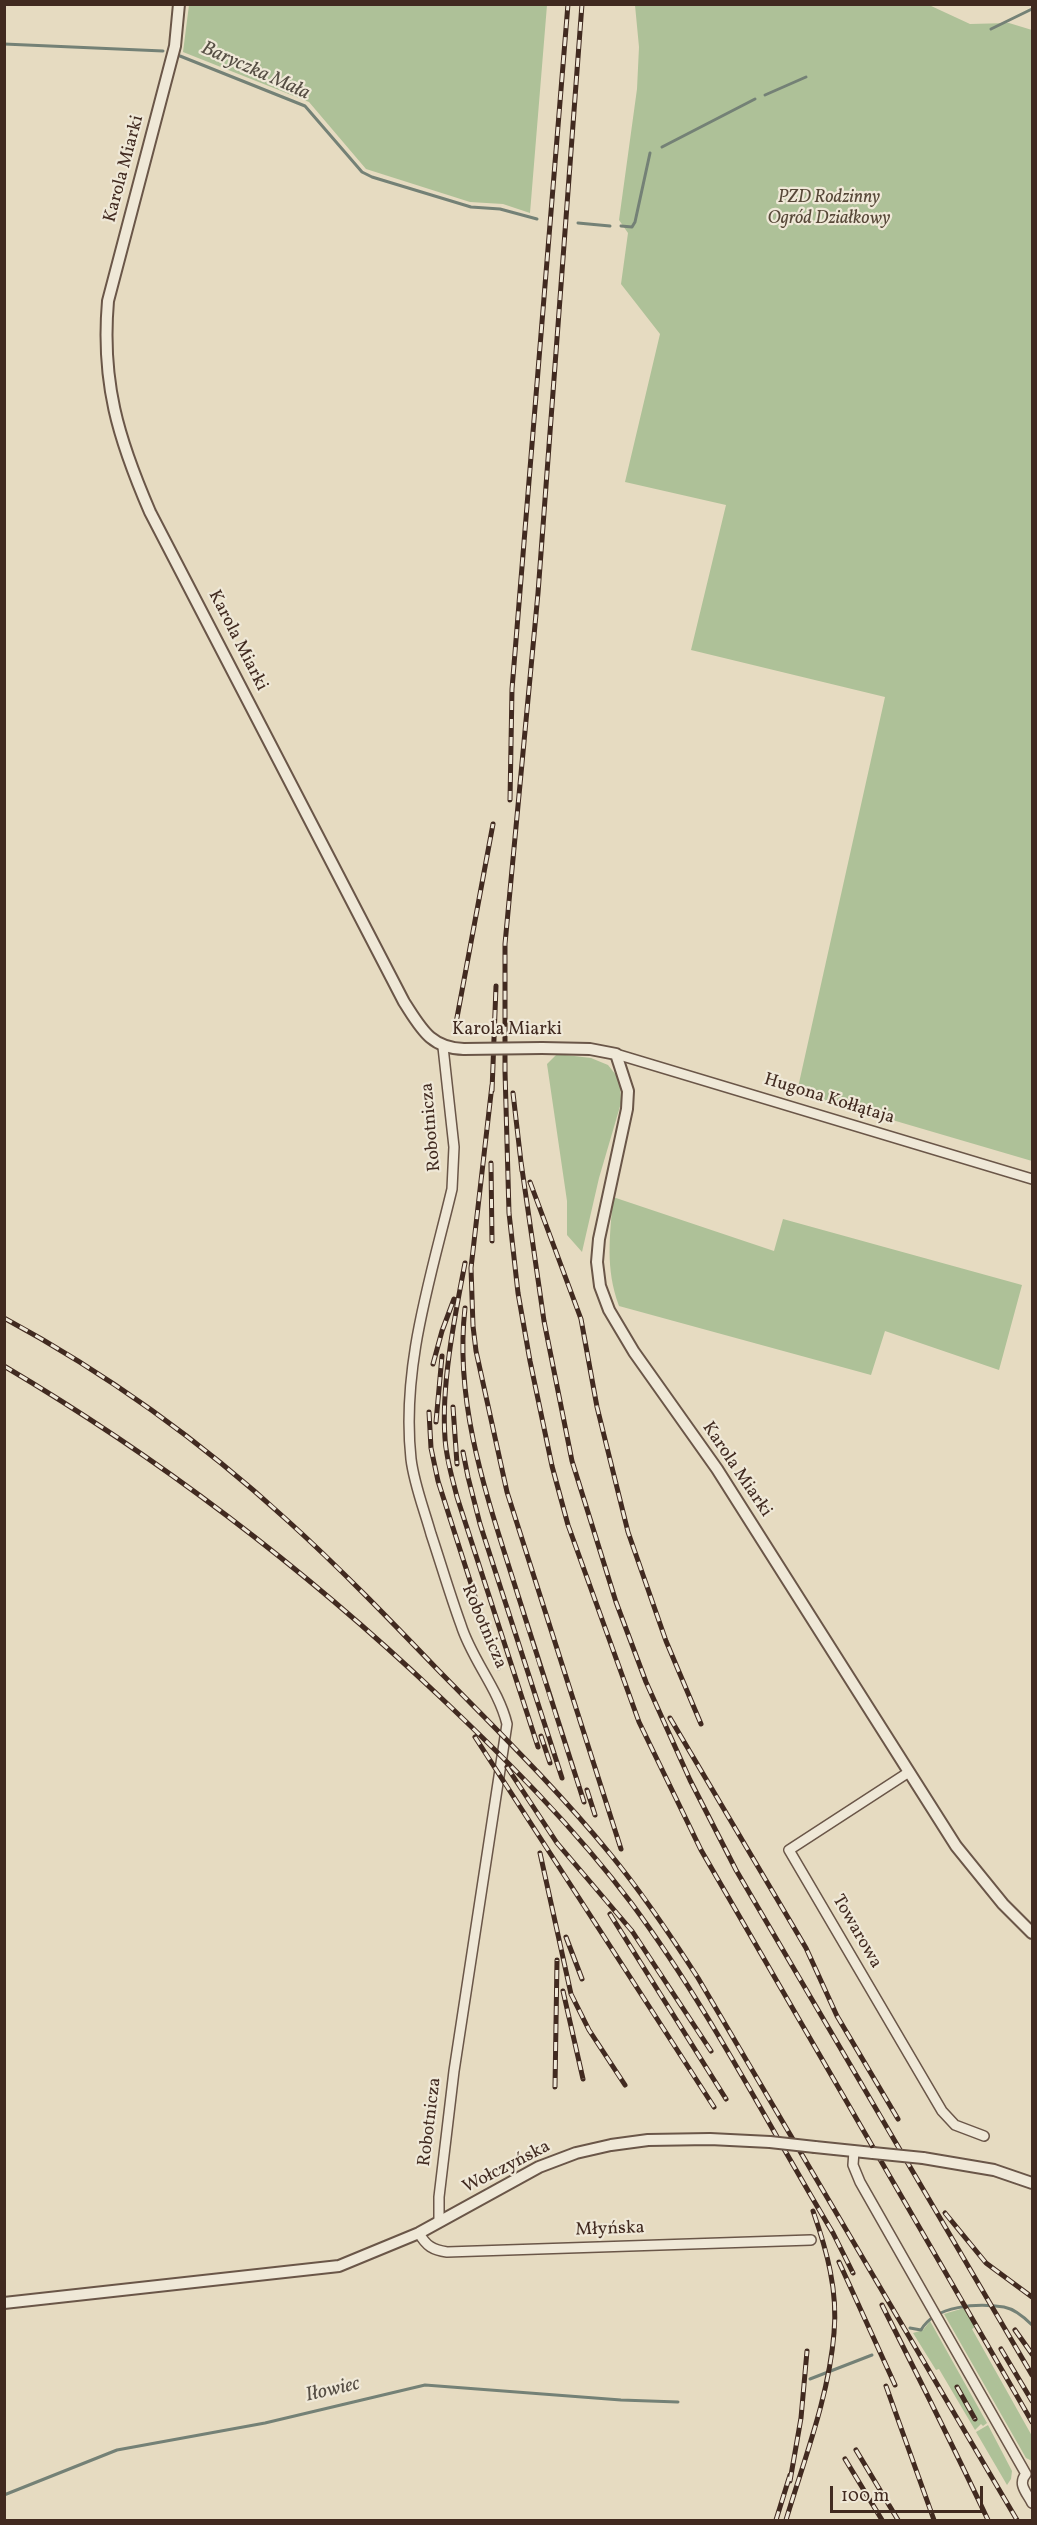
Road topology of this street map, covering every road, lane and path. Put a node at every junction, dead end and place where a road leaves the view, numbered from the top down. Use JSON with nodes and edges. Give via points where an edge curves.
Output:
{"nodes":[{"id":1,"x":179,"y":4,"type":"edge"},
{"id":2,"x":442,"y":1047,"type":"junction"},
{"id":3,"x":616,"y":1054,"type":"junction"},
{"id":4,"x":1032,"y":1179,"type":"edge"},
{"id":5,"x":909,"y":1772,"type":"junction"},
{"id":6,"x":1032,"y":1933,"type":"edge"},
{"id":7,"x":984,"y":2136,"type":"dead end"},
{"id":8,"x":854,"y":2151,"type":"junction"},
{"id":9,"x":1032,"y":2183,"type":"edge"},
{"id":10,"x":439,"y":2221,"type":"junction"},
{"id":11,"x":419,"y":2233,"type":"junction"},
{"id":12,"x":811,"y":2240,"type":"dead end"},
{"id":13,"x":4,"y":2303,"type":"edge"},
{"id":14,"x":1029,"y":2473,"type":"edge"},
{"id":15,"x":1032,"y":2503,"type":"edge"}],
"edges":[{"from":1,"to":2,"type":"street","name":"Karola Miarki","via":[[175,46],[108,301],[105,340],[117,419],[128,460],[150,512],[404,1002],[427,1036]]},
{"from":2,"to":3,"type":"street","name":"Karola Miarki","bridge":true,"via":[[567,1047]]},
{"from":2,"to":10,"type":"street","name":"Robotnicza","via":[[455,1169],[415,1346],[408,1424],[411,1461],[461,1627],[503,1708],[507,1724],[454,2072]]},
{"from":3,"to":4,"type":"street","name":"Hugona Kołłątaja"},
{"from":3,"to":5,"type":"street","name":"Karola Miarki","via":[[628,1091],[598,1251],[600,1286],[609,1310],[717,1469]]},
{"from":5,"to":6,"type":"street","name":"Karola Miarki","via":[[956,1846]]},
{"from":5,"to":7,"type":"street","name":"Towarowa","via":[[789,1850],[942,2111],[955,2125]]},
{"from":8,"to":9,"type":"street","name":"Wołczyńska","bridge":true,"via":[[994,2170]]},
{"from":8,"to":10,"type":"street","name":"Wołczyńska","bridge":true,"via":[[770,2142],[684,2139],[610,2145],[539,2167]]},
{"from":8,"to":14,"type":"street","via":[[855,2171]]},
{"from":10,"to":11,"type":"street","name":"Wołczyńska"},
{"from":11,"to":12,"type":"street","name":"Młyńska","via":[[434,2250],[447,2252]]},
{"from":11,"to":13,"type":"street","name":"Wołczyńska","via":[[339,2266]]},
{"from":14,"to":15,"type":"street","via":[[1023,2476],[1022,2485]]}]}
